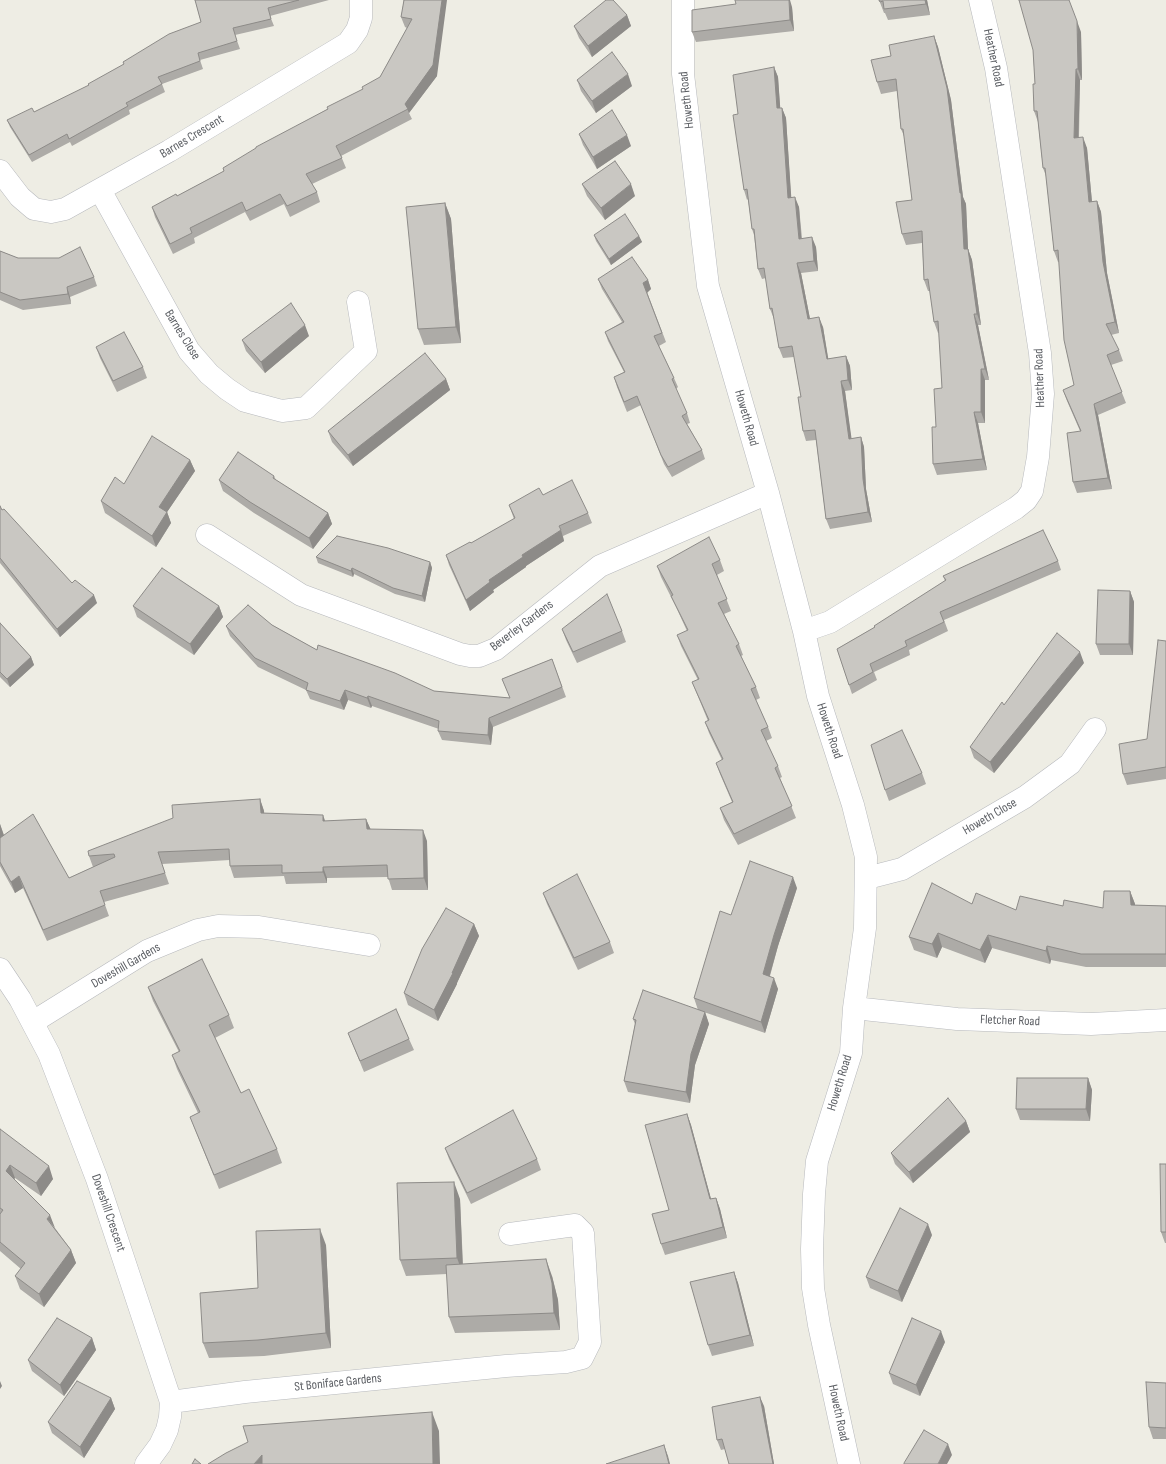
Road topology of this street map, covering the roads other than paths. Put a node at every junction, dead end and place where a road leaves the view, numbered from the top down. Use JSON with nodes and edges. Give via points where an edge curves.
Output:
{"nodes":[{"id":1,"x":361,"y":0,"type":"edge"},
{"id":2,"x":682,"y":0,"type":"edge"},
{"id":3,"x":980,"y":0,"type":"edge"},
{"id":4,"x":0,"y":171,"type":"edge"},
{"id":5,"x":100,"y":190,"type":"junction"},
{"id":6,"x":358,"y":302,"type":"dead end"},
{"id":7,"x":768,"y":493,"type":"junction"},
{"id":8,"x":207,"y":535,"type":"dead end"},
{"id":9,"x":804,"y":631,"type":"junction"},
{"id":10,"x":1095,"y":728,"type":"dead end"},
{"id":11,"x":867,"y":878,"type":"junction"},
{"id":12,"x":369,"y":945,"type":"dead end"},
{"id":13,"x":0,"y":970,"type":"edge"},
{"id":14,"x":854,"y":1008,"type":"junction"},
{"id":15,"x":1166,"y":1020,"type":"edge"},
{"id":16,"x":33,"y":1022,"type":"junction"},
{"id":17,"x":510,"y":1234,"type":"dead end"},
{"id":18,"x":171,"y":1402,"type":"junction"},
{"id":19,"x":146,"y":1464,"type":"edge"},
{"id":20,"x":849,"y":1464,"type":"edge"}],
"edges":[{"from":1,"to":5,"type":"street","name":"Barnes Crescent","via":[[361,18],[348,43]]},
{"from":2,"to":7,"type":"street","name":"Howeth Road","via":[[683,74],[708,286]]},
{"from":3,"to":9,"type":"street","name":"Heather Road","via":[[996,68],[1040,352],[1042,394],[1038,457],[1032,491],[1016,508],[830,622]]},
{"from":4,"to":5,"type":"street","name":"Barnes Crescent","via":[[20,197],[34,209],[51,212],[64,209]]},
{"from":5,"to":6,"type":"street","name":"Barnes Close","via":[[189,351],[209,374],[245,401],[282,411],[306,408],[366,351]]},
{"from":7,"to":8,"type":"street","name":"Beverley Gardens","via":[[600,566],[496,648],[480,656],[460,654],[301,595]]},
{"from":7,"to":9,"type":"street","name":"Howeth Road"},
{"from":9,"to":11,"type":"street","name":"Howeth Road","via":[[818,696],[859,828],[866,857]]},
{"from":10,"to":11,"type":"street","name":"Howeth Close","via":[[1070,764],[1025,797],[902,869]]},
{"from":11,"to":14,"type":"street","name":"Howeth Road","via":[[865,928]]},
{"from":12,"to":16,"type":"street","name":"Doveshill Gardens","via":[[259,927],[218,926],[198,930],[147,950]]},
{"from":13,"to":16,"type":"street","name":"Doveshill Crescent"},
{"from":14,"to":15,"type":"street","name":"Fletcher Road","via":[[957,1019],[1091,1024]]},
{"from":14,"to":20,"type":"street","name":"Howeth Road","via":[[851,1053],[817,1161],[812,1249],[813,1288],[819,1325]]},
{"from":16,"to":18,"type":"street","name":"Doveshill Crescent","via":[[49,1054],[97,1179]]},
{"from":17,"to":18,"type":"street","name":"St Boniface Gardens","via":[[575,1225],[583,1233],[590,1342],[582,1358],[566,1362],[245,1392]]},
{"from":18,"to":19,"type":"street","name":"Doveshill Crescent","via":[[167,1430]]}]}
